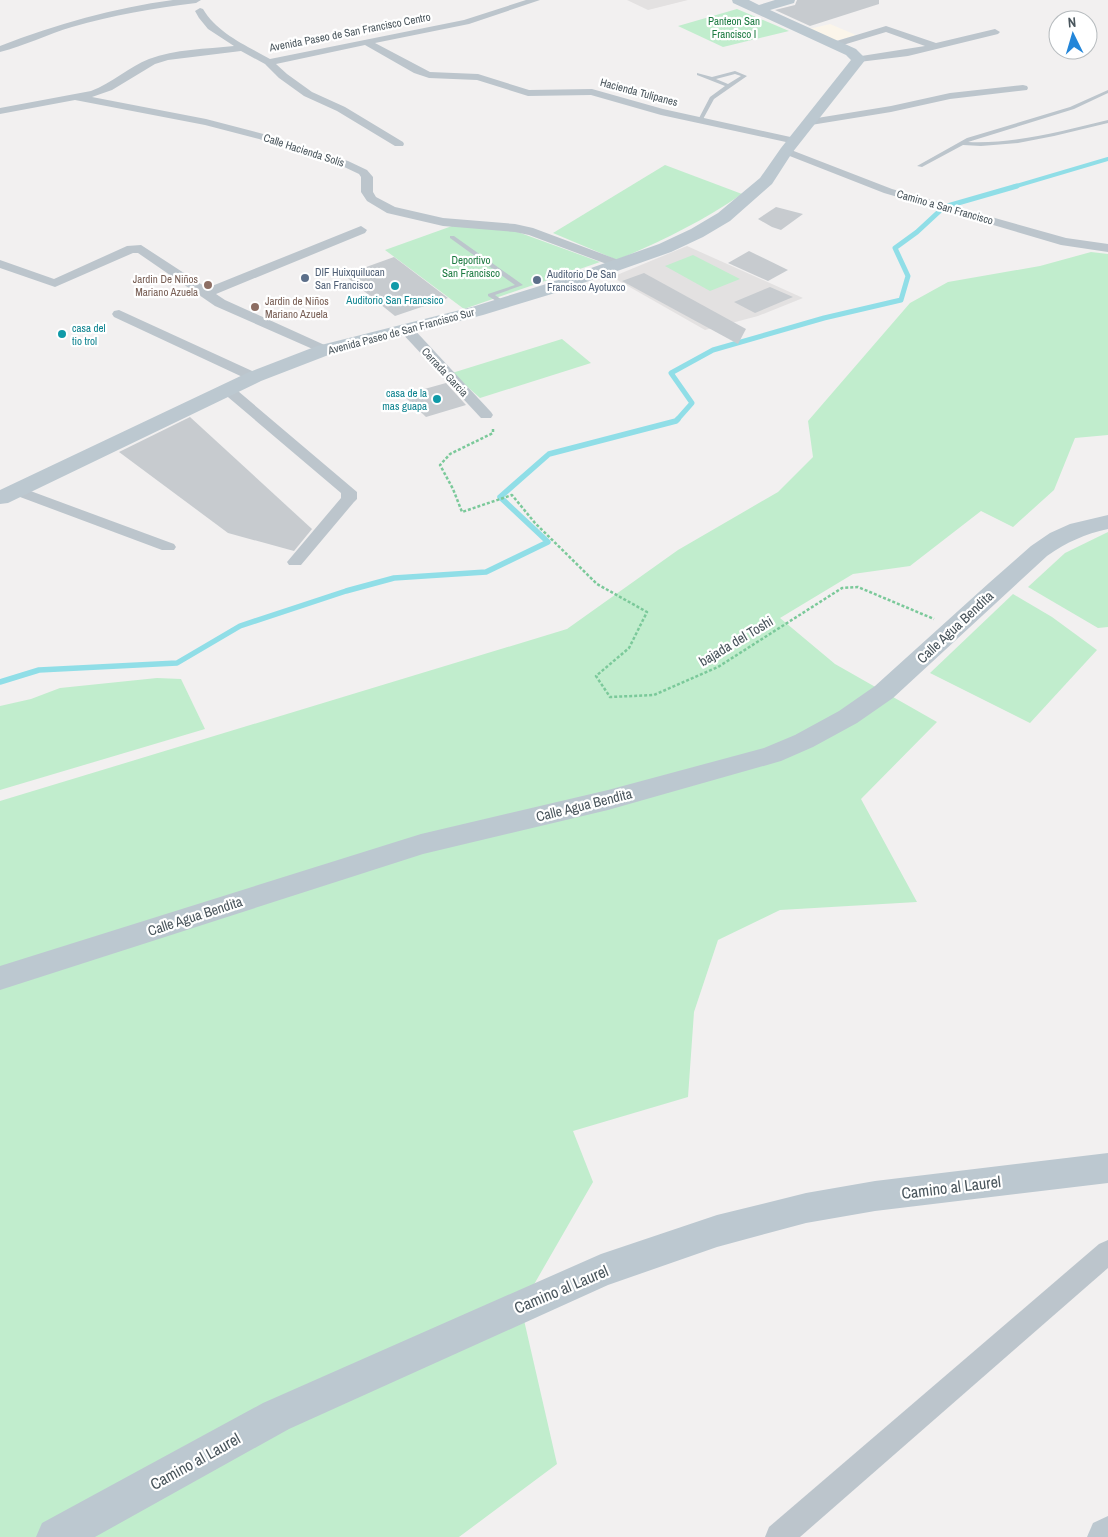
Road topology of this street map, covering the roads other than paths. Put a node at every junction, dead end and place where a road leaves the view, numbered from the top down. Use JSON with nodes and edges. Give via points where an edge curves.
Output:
{"nodes":[{"id":1,"x":196,"y":0,"type":"edge"},
{"id":2,"x":535,"y":0,"type":"edge"},
{"id":3,"x":738,"y":0,"type":"edge"},
{"id":4,"x":789,"y":0,"type":"edge"},
{"id":5,"x":98,"y":6,"type":"dead end"},
{"id":6,"x":758,"y":9,"type":"junction"},
{"id":7,"x":200,"y":11,"type":"dead end"},
{"id":8,"x":995,"y":32,"type":"dead end"},
{"id":9,"x":0,"y":41,"type":"edge"},
{"id":10,"x":366,"y":42,"type":"junction"},
{"id":11,"x":833,"y":45,"type":"junction"},
{"id":12,"x":935,"y":46,"type":"junction"},
{"id":13,"x":243,"y":48,"type":"junction"},
{"id":14,"x":0,"y":49,"type":"edge"},
{"id":15,"x":859,"y":59,"type":"junction"},
{"id":16,"x":269,"y":62,"type":"junction"},
{"id":17,"x":699,"y":74,"type":"dead end"},
{"id":18,"x":712,"y":80,"type":"junction"},
{"id":19,"x":728,"y":86,"type":"junction"},
{"id":20,"x":1022,"y":88,"type":"dead end"},
{"id":21,"x":1108,"y":91,"type":"edge"},
{"id":22,"x":78,"y":98,"type":"junction"},
{"id":23,"x":0,"y":111,"type":"edge"},
{"id":24,"x":700,"y":120,"type":"junction"},
{"id":25,"x":1108,"y":121,"type":"edge"},
{"id":26,"x":811,"y":122,"type":"junction"},
{"id":27,"x":961,"y":143,"type":"junction"},
{"id":28,"x":399,"y":144,"type":"dead end"},
{"id":29,"x":791,"y":146,"type":"junction"},
{"id":30,"x":920,"y":166,"type":"dead end"},
{"id":31,"x":361,"y":230,"type":"dead end"},
{"id":32,"x":452,"y":237,"type":"dead end"},
{"id":33,"x":1108,"y":248,"type":"edge"},
{"id":34,"x":0,"y":264,"type":"edge"},
{"id":35,"x":620,"y":265,"type":"junction"},
{"id":36,"x":207,"y":293,"type":"junction"},
{"id":37,"x":503,"y":303,"type":"junction"},
{"id":38,"x":118,"y":314,"type":"dead end"},
{"id":39,"x":405,"y":328,"type":"junction"},
{"id":40,"x":324,"y":350,"type":"junction"},
{"id":41,"x":254,"y":377,"type":"junction"},
{"id":42,"x":227,"y":389,"type":"junction"},
{"id":43,"x":486,"y":415,"type":"road end"},
{"id":44,"x":8,"y":494,"type":"edge"},
{"id":45,"x":1108,"y":522,"type":"edge"},
{"id":46,"x":168,"y":547,"type":"dead end"},
{"id":47,"x":295,"y":562,"type":"dead end"},
{"id":48,"x":0,"y":978,"type":"edge"},
{"id":49,"x":1108,"y":1168,"type":"edge"},
{"id":50,"x":1108,"y":1252,"type":"edge"},
{"id":51,"x":56,"y":1537,"type":"edge"},
{"id":52,"x":779,"y":1537,"type":"edge"}],
"edges":[{"from":1,"to":14,"type":"street","via":[[92,18]]},
{"from":2,"to":10,"type":"street","name":"Avenida Paseo de San Francisco Centro","via":[[466,22]]},
{"from":3,"to":6,"type":"main road"},
{"from":4,"to":6,"type":"main road"},
{"from":5,"to":9,"type":"street"},
{"from":6,"to":11,"type":"main road"},
{"from":7,"to":13,"type":"street","name":"Avenida Paseo de San Francisco Centro","via":[[209,24]]},
{"from":8,"to":12,"type":"street"},
{"from":10,"to":16,"type":"street","name":"Avenida Paseo de San Francisco Centro"},
{"from":10,"to":24,"type":"street","name":"Hacienda Tulipanes","via":[[429,74],[478,77],[528,93],[592,92]]},
{"from":11,"to":12,"type":"street","via":[[886,29]]},
{"from":11,"to":15,"type":"main road","via":[[852,52]]},
{"from":12,"to":15,"type":"street"},
{"from":13,"to":16,"type":"street","name":"Avenida Paseo de San Francisco Centro"},
{"from":13,"to":22,"type":"street","via":[[167,57],[151,62],[108,88]]},
{"from":15,"to":26,"type":"main road","name":"Avenida Paseo de San Francisco Sur"},
{"from":16,"to":28,"type":"street","via":[[308,94],[341,109]]},
{"from":17,"to":18,"type":"lane"},
{"from":18,"to":19,"type":"lane"},
{"from":18,"to":19,"type":"lane","via":[[735,72],[746,76]]},
{"from":19,"to":24,"type":"lane","via":[[712,98]]},
{"from":20,"to":26,"type":"street","via":[[950,96]]},
{"from":21,"to":27,"type":"lane","via":[[1072,108]]},
{"from":22,"to":23,"type":"street"},
{"from":22,"to":35,"type":"street","name":"Calle Hacienda Solís","via":[[206,122],[288,145],[363,172],[371,199],[391,210],[443,222],[533,232]]},
{"from":24,"to":29,"type":"street","name":"Hacienda Tulipanes"},
{"from":25,"to":27,"type":"lane","via":[[1034,139],[993,144]]},
{"from":26,"to":29,"type":"main road","name":"Avenida Paseo de San Francisco Sur"},
{"from":27,"to":30,"type":"lane"},
{"from":29,"to":33,"type":"street","name":"Camino a San Francisco","via":[[888,191],[1065,242]]},
{"from":29,"to":35,"type":"main road","name":"Avenida Paseo de San Francisco Sur","via":[[766,181],[724,217],[697,234]]},
{"from":31,"to":36,"type":"street"},
{"from":32,"to":37,"type":"lane","via":[[520,285],[490,295]]},
{"from":34,"to":36,"type":"street","via":[[55,283],[136,248]]},
{"from":35,"to":37,"type":"main road","name":"Avenida Paseo de San Francisco Sur"},
{"from":36,"to":40,"type":"street","via":[[260,323]]},
{"from":37,"to":39,"type":"main road","name":"Avenida Paseo de San Francisco Sur"},
{"from":38,"to":41,"type":"street"},
{"from":39,"to":40,"type":"main road","name":"Avenida Paseo de San Francisco Sur"},
{"from":39,"to":43,"type":"street","name":"Cerrada Garcia"},
{"from":40,"to":41,"type":"main road","name":"Avenida Paseo de San Francisco Sur"},
{"from":41,"to":42,"type":"main road","name":"Avenida Paseo de San Francisco Sur"},
{"from":42,"to":44,"type":"main road","name":"Avenida Paseo de San Francisco Sur"},
{"from":42,"to":47,"type":"street","via":[[349,492],[348,499]]},
{"from":44,"to":46,"type":"street"},
{"from":45,"to":48,"type":"main road","name":"Calle Agua Bendita","via":[[1078,528],[1058,538],[997,588],[884,692],[848,717],[772,755],[608,800],[421,844]]},
{"from":49,"to":51,"type":"main road","name":"Camino al Laurel","via":[[875,1196],[806,1208],[717,1231],[610,1268],[276,1416]]},
{"from":50,"to":52,"type":"street"}]}
